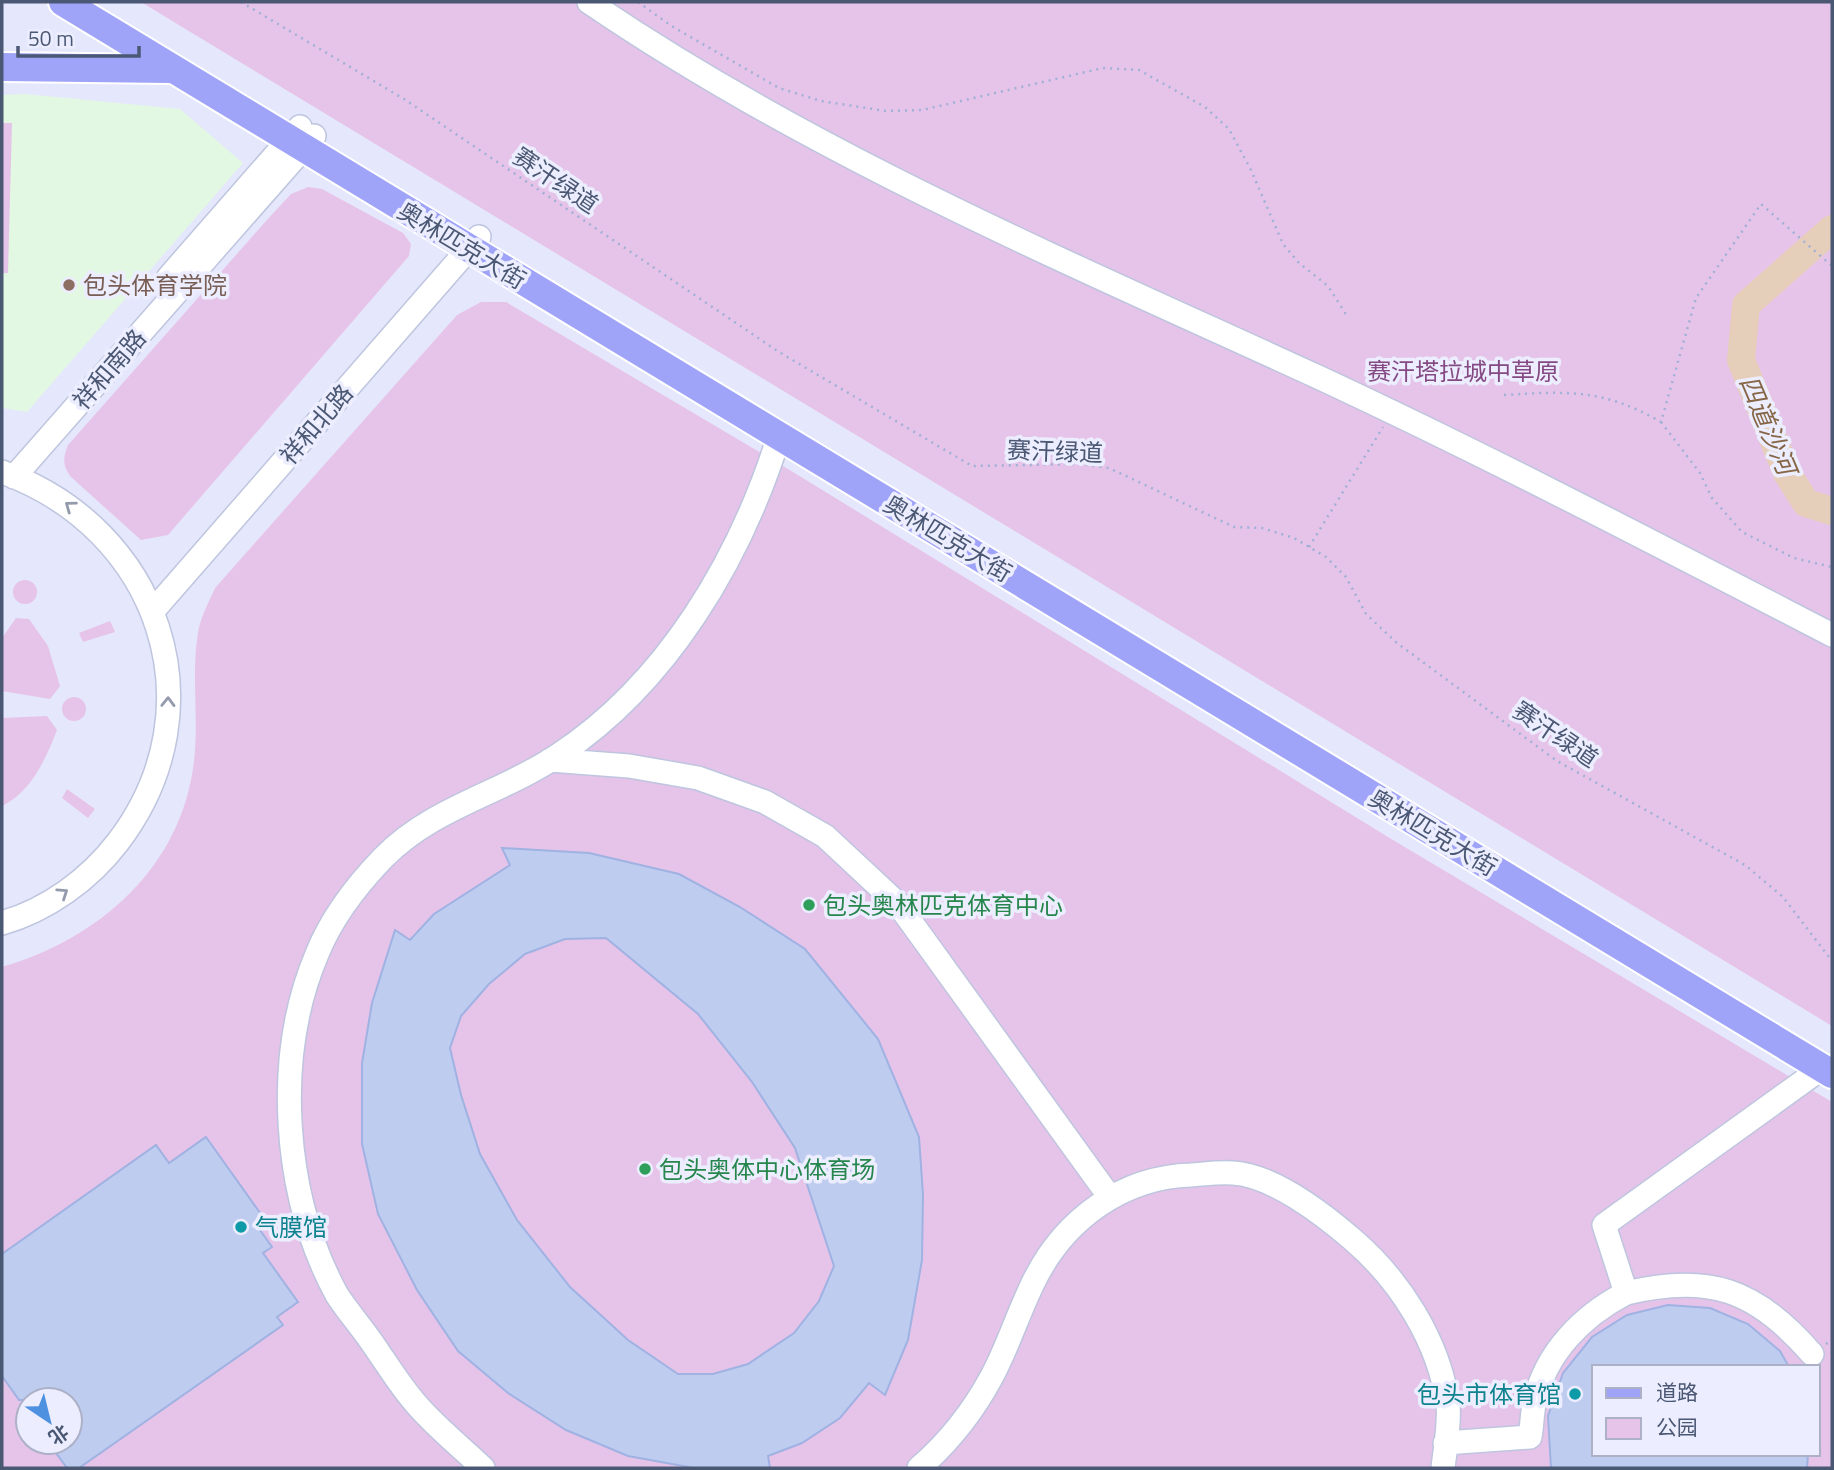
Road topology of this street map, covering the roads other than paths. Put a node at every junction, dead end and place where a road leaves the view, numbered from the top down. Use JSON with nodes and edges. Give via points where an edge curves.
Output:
{"nodes":[{"id":1,"x":63,"y":2,"type":"edge"},
{"id":2,"x":93,"y":2,"type":"edge"},
{"id":3,"x":589,"y":2,"type":"edge"},
{"id":4,"x":2,"y":50,"type":"edge"},
{"id":5,"x":143,"y":51,"type":"junction"},
{"id":6,"x":174,"y":61,"type":"junction"},
{"id":7,"x":2,"y":67,"type":"edge"},
{"id":8,"x":302,"y":138,"type":"junction"},
{"id":9,"x":468,"y":239,"type":"junction"},
{"id":10,"x":779,"y":436,"type":"junction"},
{"id":11,"x":6,"y":472,"type":"edge"},
{"id":12,"x":149,"y":604,"type":"junction"},
{"id":13,"x":1832,"y":635,"type":"edge"},
{"id":14,"x":550,"y":760,"type":"junction"},
{"id":15,"x":2,"y":923,"type":"edge"},
{"id":16,"x":1829,"y":1066,"type":"edge"},
{"id":17,"x":1109,"y":1196,"type":"junction"},
{"id":18,"x":1626,"y":1293,"type":"junction"},
{"id":19,"x":1812,"y":1354,"type":"dead end"},
{"id":20,"x":1445,"y":1443,"type":"junction"},
{"id":21,"x":483,"y":1468,"type":"edge"},
{"id":22,"x":919,"y":1468,"type":"edge"},
{"id":23,"x":1443,"y":1468,"type":"edge"}],
"edges":[{"from":1,"to":5,"type":"main road"},
{"from":2,"to":6,"type":"main road","name":"奥林匹克大街"},
{"from":3,"to":13,"type":"street","via":[[674,60],[930,198],[1392,412]]},
{"from":4,"to":5,"type":"main road"},
{"from":5,"to":6,"type":"main road"},
{"from":6,"to":7,"type":"main road"},
{"from":6,"to":8,"type":"main road","name":"奥林匹克大街"},
{"from":6,"to":8,"type":"main road","name":"奥林匹克大街","via":[[203,68]]},
{"from":8,"to":9,"type":"main road","name":"奥林匹克大街"},
{"from":8,"to":11,"type":"street","name":"祥和南路"},
{"from":9,"to":10,"type":"main road","name":"奥林匹克大街"},
{"from":9,"to":12,"type":"street","name":"祥和北路"},
{"from":9,"to":16,"type":"main road","name":"奥林匹克大街"},
{"from":10,"to":14,"type":"street","via":[[761,494],[705,600],[653,670],[601,722]]},
{"from":10,"to":16,"type":"main road","name":"奥林匹克大街"},
{"from":12,"to":11,"type":"street","one_way":true,"via":[[119,553],[86,518],[46,490]]},
{"from":15,"to":12,"type":"street","one_way":true,"via":[[33,911],[76,884],[112,849],[141,808],[159,761],[168,712],[166,663]]},
{"from":14,"to":17,"type":"street","via":[[629,766],[698,778],[765,802],[825,836],[898,904]]},
{"from":14,"to":21,"type":"street","via":[[440,814],[385,856],[348,900],[317,953],[297,1015],[292,1136],[300,1195],[317,1250],[338,1296],[417,1405]]},
{"from":16,"to":18,"type":"street","via":[[1604,1225]]},
{"from":17,"to":20,"type":"street","via":[[1162,1175],[1236,1173],[1286,1191],[1334,1223],[1375,1259],[1411,1306],[1432,1350],[1448,1406]]},
{"from":17,"to":22,"type":"street","via":[[1061,1236],[1035,1279],[991,1377],[950,1441]]},
{"from":18,"to":19,"type":"street","via":[[1684,1283],[1739,1293],[1767,1310]]},
{"from":18,"to":20,"type":"street","via":[[1600,1306],[1560,1347],[1534,1404],[1530,1437]]},
{"from":20,"to":23,"type":"street"}]}
